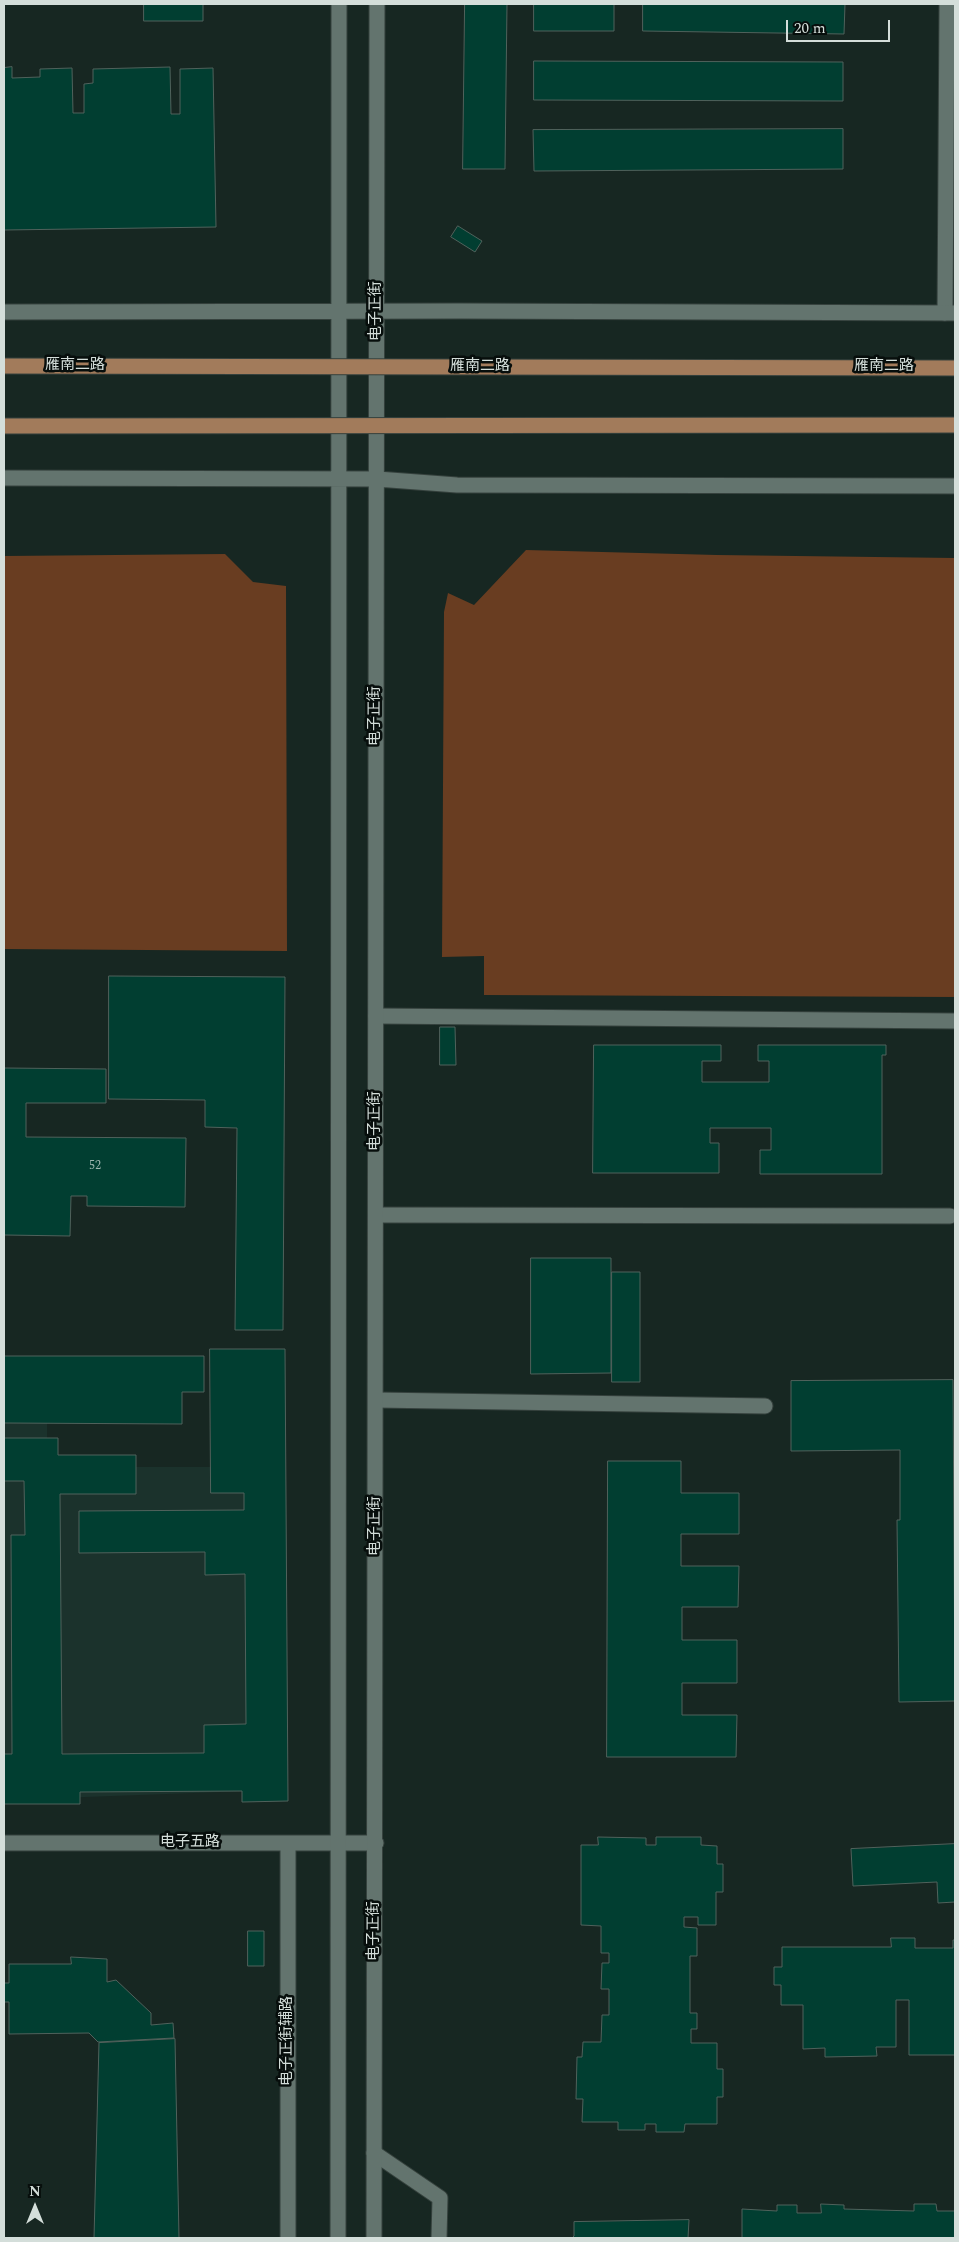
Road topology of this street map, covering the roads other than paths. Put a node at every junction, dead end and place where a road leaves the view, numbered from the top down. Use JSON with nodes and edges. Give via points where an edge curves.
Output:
{"nodes":[{"id":1,"x":339,"y":4,"type":"edge"},
{"id":2,"x":377,"y":4,"type":"edge"},
{"id":3,"x":948,"y":4,"type":"edge"},
{"id":4,"x":376,"y":310,"type":"junction"},
{"id":5,"x":339,"y":311,"type":"junction"},
{"id":6,"x":4,"y":312,"type":"edge"},
{"id":7,"x":950,"y":313,"type":"edge"},
{"id":8,"x":4,"y":366,"type":"edge"},
{"id":9,"x":955,"y":368,"type":"edge"},
{"id":10,"x":955,"y":425,"type":"edge"},
{"id":11,"x":4,"y":426,"type":"edge"},
{"id":12,"x":4,"y":478,"type":"edge"},
{"id":13,"x":339,"y":479,"type":"junction"},
{"id":14,"x":376,"y":479,"type":"junction"},
{"id":15,"x":955,"y":486,"type":"edge"},
{"id":16,"x":376,"y":1016,"type":"junction"},
{"id":17,"x":955,"y":1022,"type":"edge"},
{"id":18,"x":376,"y":1215,"type":"junction"},
{"id":19,"x":950,"y":1216,"type":"dead end"},
{"id":20,"x":376,"y":1400,"type":"junction"},
{"id":21,"x":764,"y":1406,"type":"dead end"},
{"id":22,"x":4,"y":1843,"type":"edge"},
{"id":23,"x":288,"y":1843,"type":"junction"},
{"id":24,"x":339,"y":1843,"type":"junction"},
{"id":25,"x":376,"y":1843,"type":"junction"},
{"id":26,"x":374,"y":2153,"type":"junction"},
{"id":27,"x":288,"y":2238,"type":"edge"},
{"id":28,"x":338,"y":2238,"type":"edge"},
{"id":29,"x":374,"y":2238,"type":"edge"},
{"id":30,"x":440,"y":2238,"type":"edge"}],
"edges":[{"from":1,"to":5,"type":"main road"},
{"from":2,"to":4,"type":"main road","name":"电子正街"},
{"from":3,"to":7,"type":"main road"},
{"from":4,"to":5,"type":"main road"},
{"from":4,"to":7,"type":"main road"},
{"from":4,"to":14,"type":"main road","name":"电子正街"},
{"from":5,"to":6,"type":"main road"},
{"from":5,"to":13,"type":"main road"},
{"from":8,"to":9,"type":"main road","name":"雁南二路","bridge":true},
{"from":10,"to":11,"type":"main road","bridge":true},
{"from":12,"to":13,"type":"main road"},
{"from":13,"to":14,"type":"main road"},
{"from":13,"to":24,"type":"main road"},
{"from":14,"to":15,"type":"main road","via":[[457,485]]},
{"from":14,"to":16,"type":"main road","name":"电子正街"},
{"from":16,"to":17,"type":"main road"},
{"from":16,"to":18,"type":"main road","name":"电子正街"},
{"from":18,"to":19,"type":"main road"},
{"from":18,"to":20,"type":"main road","name":"电子正街"},
{"from":20,"to":21,"type":"main road"},
{"from":20,"to":25,"type":"main road","name":"电子正街"},
{"from":22,"to":23,"type":"main road","name":"电子五路"},
{"from":23,"to":24,"type":"main road","name":"电子五路"},
{"from":23,"to":27,"type":"main road","name":"电子正街辅路"},
{"from":24,"to":25,"type":"main road","name":"电子五路"},
{"from":24,"to":28,"type":"main road"},
{"from":25,"to":26,"type":"main road","name":"电子正街"},
{"from":26,"to":29,"type":"main road","name":"电子正街"},
{"from":26,"to":30,"type":"main road","via":[[440,2198]]}]}
